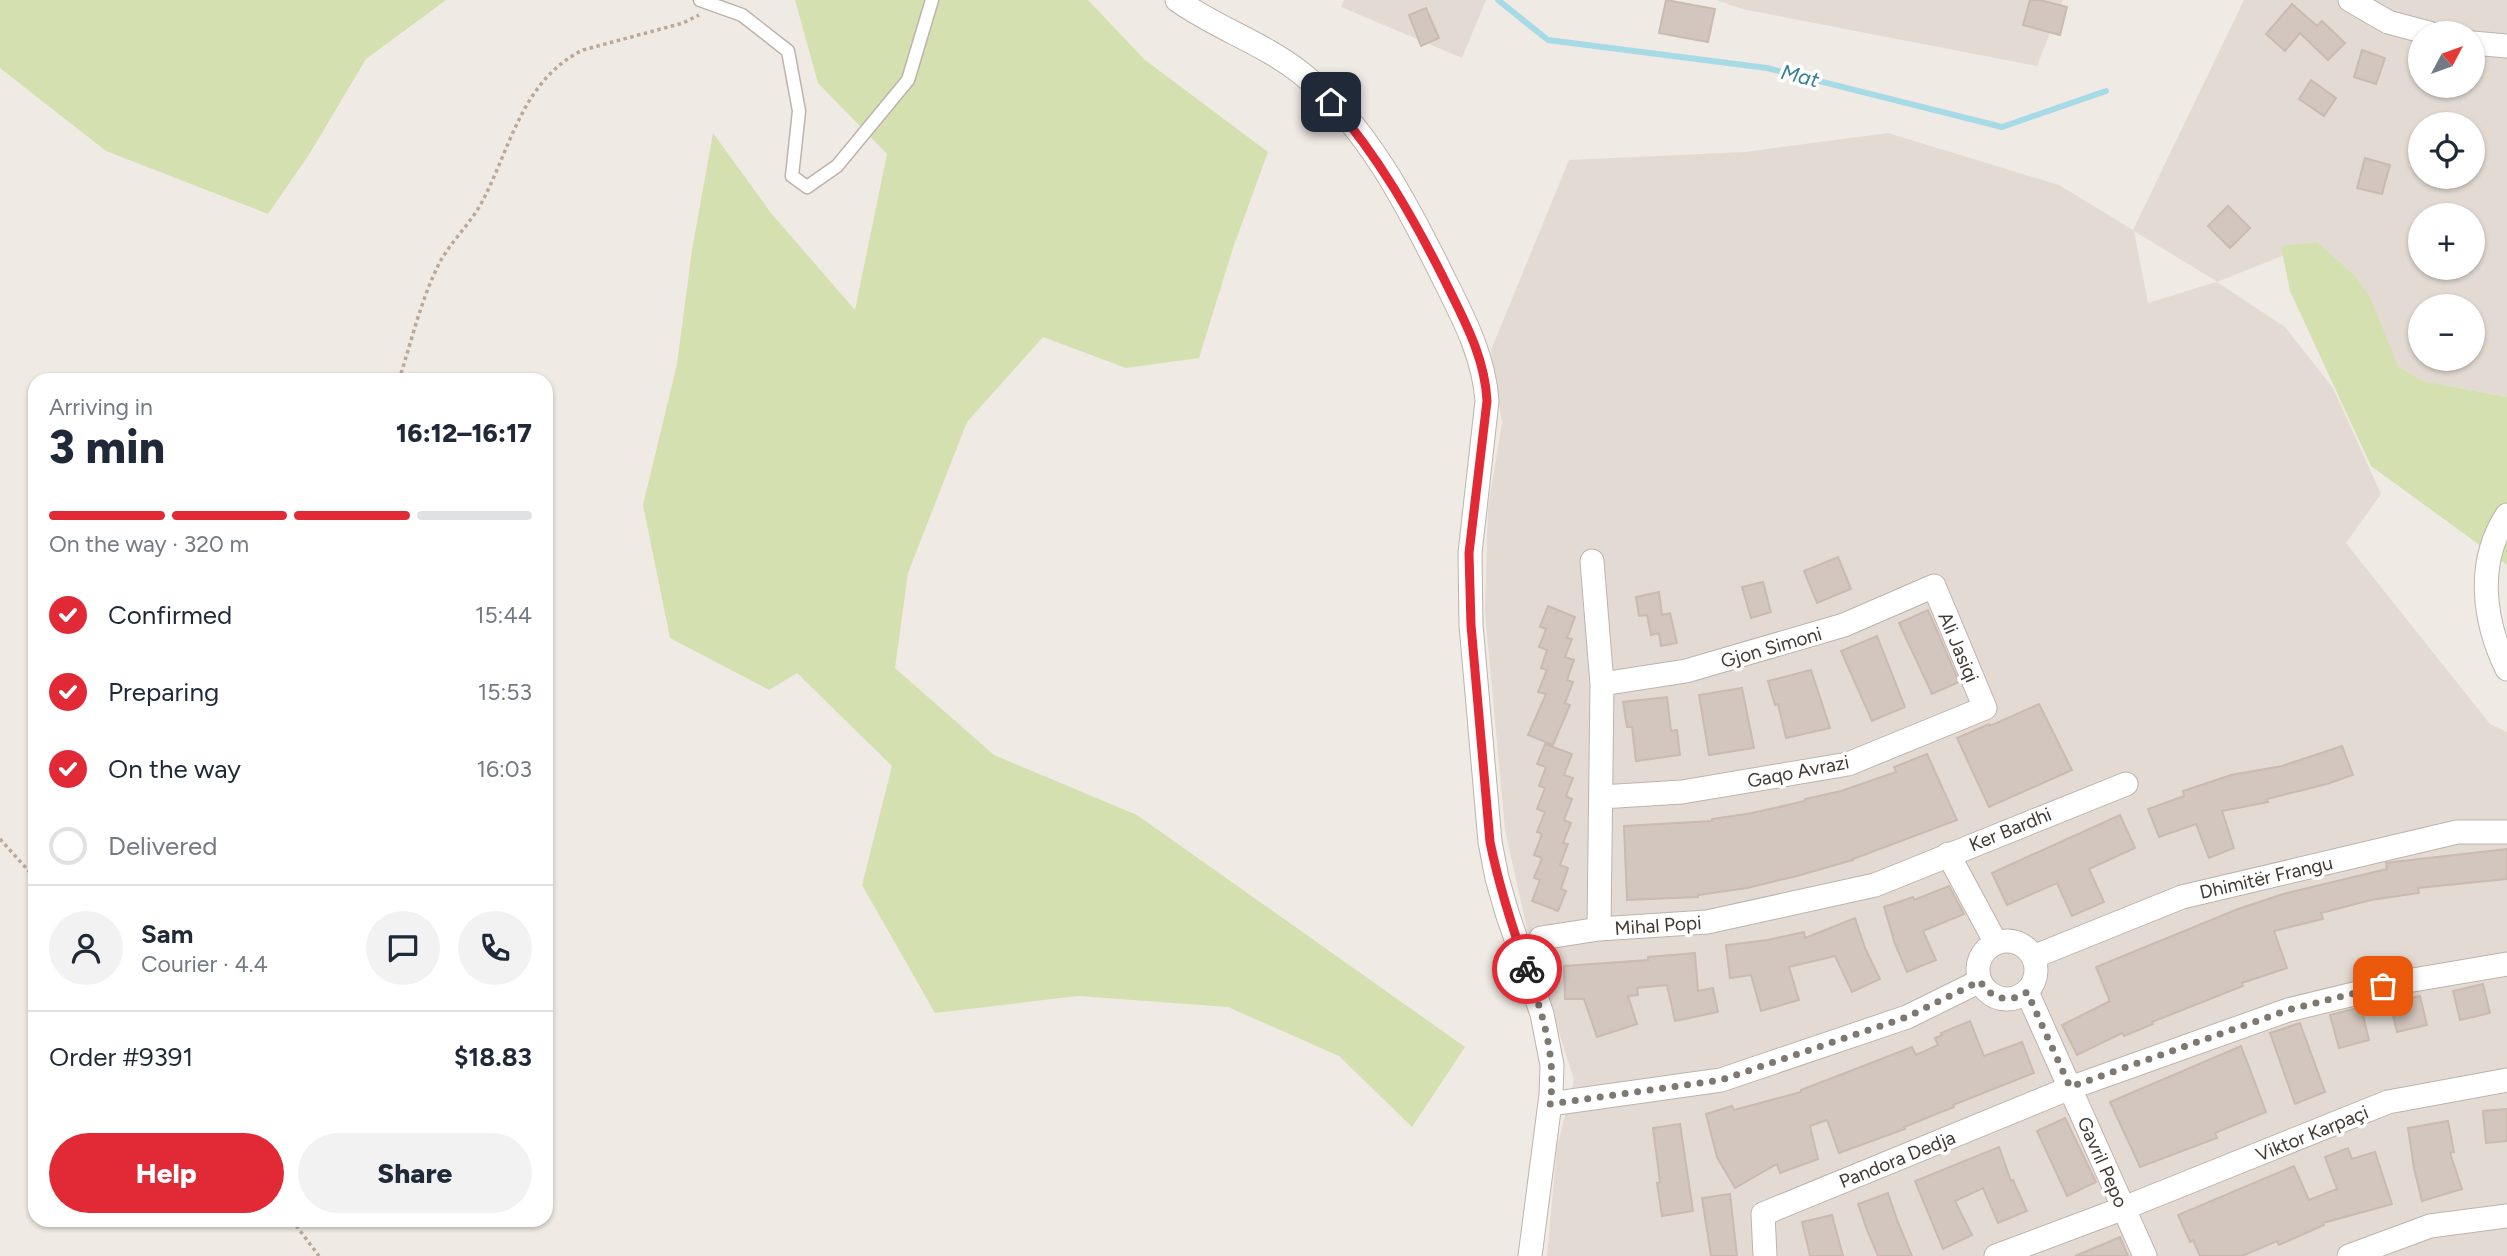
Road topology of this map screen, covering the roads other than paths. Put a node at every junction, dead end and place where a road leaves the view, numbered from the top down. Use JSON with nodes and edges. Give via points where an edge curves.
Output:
{"nodes":[{"id":1,"x":932,"y":0,"type":"edge"},
{"id":2,"x":1177,"y":0,"type":"edge"},
{"id":3,"x":2350,"y":0,"type":"edge"},
{"id":4,"x":706,"y":2,"type":"edge"},
{"id":5,"x":2408,"y":27,"type":"edge"},
{"id":6,"x":2485,"y":44,"type":"edge"},
{"id":7,"x":2507,"y":46,"type":"edge"},
{"id":8,"x":2507,"y":515,"type":"edge"},
{"id":9,"x":1592,"y":561,"type":"dead end"},
{"id":10,"x":1934,"y":586,"type":"joint"},
{"id":11,"x":2507,"y":669,"type":"edge"},
{"id":12,"x":1602,"y":684,"type":"junction"},
{"id":13,"x":1985,"y":708,"type":"joint"},
{"id":14,"x":2126,"y":784,"type":"dead end"},
{"id":15,"x":1601,"y":797,"type":"junction"},
{"id":16,"x":2507,"y":832,"type":"edge"},
{"id":17,"x":1948,"y":854,"type":"junction"},
{"id":18,"x":1599,"y":929,"type":"junction"},
{"id":19,"x":1541,"y":938,"type":"dead end"},
{"id":20,"x":1996,"y":943,"type":"junction"},
{"id":21,"x":2034,"y":957,"type":"junction"},
{"id":22,"x":2507,"y":964,"type":"edge"},
{"id":23,"x":1980,"y":981,"type":"junction"},
{"id":24,"x":2027,"y":992,"type":"junction"},
{"id":25,"x":2507,"y":1080,"type":"edge"},
{"id":26,"x":2070,"y":1087,"type":"junction"},
{"id":27,"x":1550,"y":1104,"type":"junction"},
{"id":28,"x":2124,"y":1208,"type":"junction"},
{"id":29,"x":2507,"y":1216,"type":"edge"},
{"id":30,"x":1530,"y":1256,"type":"edge"},
{"id":31,"x":1765,"y":1256,"type":"edge"},
{"id":32,"x":1996,"y":1256,"type":"edge"},
{"id":33,"x":2145,"y":1256,"type":"edge"},
{"id":34,"x":2349,"y":1256,"type":"edge"}],
"edges":[{"from":1,"to":4,"type":"lane","via":[[908,80],[837,166],[807,187],[792,176],[799,111],[788,51],[742,15]]},
{"from":2,"to":27,"type":"street","via":[[1301,73],[1348,121],[1412,216],[1479,355],[1487,401],[1469,553],[1490,842],[1503,901],[1548,1038]]},
{"from":3,"to":5,"type":"street","via":[[2388,22]]},
{"from":6,"to":7,"type":"street"},
{"from":8,"to":11,"type":"street","via":[[2491,548],[2485,582],[2496,646]]},
{"from":9,"to":12,"type":"street","name":"Mihal Popi"},
{"from":10,"to":12,"type":"street","name":"Gjon Simoni","via":[[1844,625],[1686,671]]},
{"from":10,"to":13,"type":"street","name":"Ali Jasiqi"},
{"from":12,"to":15,"type":"street","name":"Mihal Popi"},
{"from":13,"to":15,"type":"street","name":"Gaqo Avrazi","via":[[1848,764],[1682,792]]},
{"from":14,"to":17,"type":"street","name":"Ker Bardhi"},
{"from":15,"to":18,"type":"street","name":"Mihal Popi"},
{"from":16,"to":21,"type":"street","name":"Dhimitër Frangu","via":[[2458,832],[2182,897]]},
{"from":17,"to":18,"type":"street","name":"Mihal Popi","via":[[1875,884],[1707,922]]},
{"from":17,"to":20,"type":"street","name":"Ker Bardhi"},
{"from":18,"to":19,"type":"street"},
{"from":20,"to":21,"type":"street","via":[[2022,944]]},
{"from":20,"to":23,"type":"street","via":[[1982,954]]},
{"from":21,"to":24,"type":"street","via":[[2036,975]]},
{"from":22,"to":26,"type":"street","via":[[2407,981],[2288,1010]]},
{"from":23,"to":24,"type":"street","via":[[2000,999]]},
{"from":23,"to":27,"type":"street","via":[[1907,1017],[1721,1080]]},
{"from":24,"to":26,"type":"street","name":"Gavril Pepo"},
{"from":25,"to":28,"type":"street","name":"Viktor Karpaçi","via":[[2388,1102]]},
{"from":26,"to":28,"type":"street","name":"Gavril Pepo"},
{"from":26,"to":31,"type":"street","name":"Pandora Dedja","via":[[1763,1214]]},
{"from":27,"to":30,"type":"street"},
{"from":28,"to":32,"type":"street","name":"Viktor Karpaçi"},
{"from":28,"to":33,"type":"street","name":"Gavril Pepo"},
{"from":29,"to":34,"type":"street","via":[[2430,1226]]}]}
